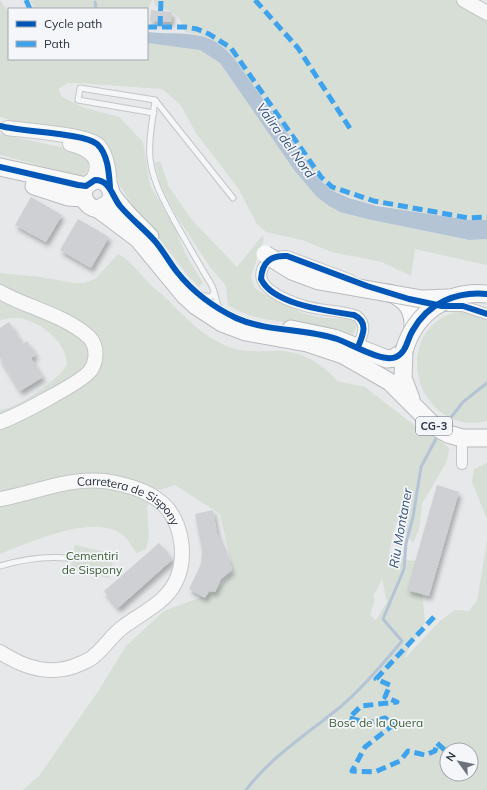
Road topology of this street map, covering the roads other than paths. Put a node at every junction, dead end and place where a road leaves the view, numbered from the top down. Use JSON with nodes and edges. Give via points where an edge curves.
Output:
{"nodes":[{"id":1,"x":464,"y":0,"type":"edge"},
{"id":2,"x":487,"y":13,"type":"edge"},
{"id":3,"x":155,"y":100,"type":"junction"},
{"id":4,"x":154,"y":113,"type":"junction"},
{"id":5,"x":4,"y":127,"type":"edge"},
{"id":6,"x":0,"y":167,"type":"edge"},
{"id":7,"x":0,"y":177,"type":"edge"},
{"id":8,"x":82,"y":191,"type":"junction"},
{"id":9,"x":111,"y":191,"type":"junction"},
{"id":10,"x":233,"y":198,"type":"dead end"},
{"id":11,"x":103,"y":214,"type":"junction"},
{"id":12,"x":265,"y":254,"type":"dead end"},
{"id":13,"x":180,"y":291,"type":"junction"},
{"id":14,"x":0,"y":292,"type":"edge"},
{"id":15,"x":385,"y":292,"type":"junction"},
{"id":16,"x":487,"y":294,"type":"edge"},
{"id":17,"x":449,"y":298,"type":"junction"},
{"id":18,"x":211,"y":299,"type":"junction"},
{"id":19,"x":487,"y":314,"type":"edge"},
{"id":20,"x":236,"y":329,"type":"junction"},
{"id":21,"x":413,"y":329,"type":"junction"},
{"id":22,"x":358,"y":347,"type":"junction"},
{"id":23,"x":404,"y":351,"type":"junction"},
{"id":24,"x":372,"y":362,"type":"junction"},
{"id":25,"x":413,"y":404,"type":"junction"},
{"id":26,"x":0,"y":422,"type":"edge"},
{"id":27,"x":462,"y":438,"type":"junction"},
{"id":28,"x":487,"y":438,"type":"edge"},
{"id":29,"x":462,"y":464,"type":"dead end"},
{"id":30,"x":0,"y":499,"type":"edge"},
{"id":31,"x":67,"y":558,"type":"dead end"},
{"id":32,"x":0,"y":566,"type":"edge"},
{"id":33,"x":0,"y":652,"type":"edge"}],
"edges":[{"from":1,"to":2,"type":"main road"},
{"from":3,"to":4,"type":"lane"},
{"from":3,"to":4,"type":"lane","via":[[80,88],[78,100]]},
{"from":3,"to":10,"type":"lane"},
{"from":4,"to":18,"type":"lane","via":[[150,142],[152,172],[158,191],[214,289]]},
{"from":5,"to":8,"type":"main road","via":[[86,149],[94,156],[97,172]]},
{"from":5,"to":9,"type":"main road","via":[[93,141],[106,160]]},
{"from":6,"to":8,"type":"highway","number":"CG-3"},
{"from":7,"to":8,"type":"highway","number":"CG-3"},
{"from":8,"to":9,"type":"highway","number":"CG-3","via":[[102,181]]},
{"from":8,"to":11,"type":"highway","number":"CG-3","via":[[89,206]]},
{"from":9,"to":11,"type":"highway","via":[[110,203]]},
{"from":9,"to":18,"type":"highway","number":"CG-3","via":[[130,216],[155,241],[187,283]]},
{"from":11,"to":13,"type":"highway","number":"CG-3","via":[[138,239]]},
{"from":12,"to":15,"type":"highway","bridge":true,"via":[[305,277]]},
{"from":13,"to":18,"type":"lane"},
{"from":13,"to":20,"type":"highway","number":"CG-3","via":[[196,306]]},
{"from":14,"to":26,"type":"main road","via":[[78,329],[92,340],[96,355],[93,367],[83,378]]},
{"from":15,"to":17,"type":"highway","bridge":true,"via":[[429,300]]},
{"from":15,"to":21,"type":"highway","bridge":true,"via":[[396,295],[411,310],[414,318]]},
{"from":16,"to":17,"type":"highway","number":"CG-3","bridge":true},
{"from":17,"to":21,"type":"highway","number":"CG-3","bridge":true,"via":[[428,311]]},
{"from":18,"to":20,"type":"lane"},
{"from":18,"to":22,"type":"highway","number":"CG-3","via":[[247,322],[322,335]]},
{"from":19,"to":22,"type":"street","via":[[463,306],[442,306],[409,299],[287,256],[269,259],[264,265],[261,279],[269,290],[306,306],[354,315],[360,319],[364,330]]},
{"from":20,"to":24,"type":"highway","number":"CG-3","via":[[327,349]]},
{"from":21,"to":23,"type":"highway","number":"CG-3","bridge":true},
{"from":22,"to":24,"type":"highway","number":"CG-3"},
{"from":23,"to":24,"type":"highway","number":"CG-3","via":[[394,358]]},
{"from":23,"to":25,"type":"highway","number":"CG-3","via":[[403,378]]},
{"from":24,"to":25,"type":"highway","number":"CG-3"},
{"from":25,"to":27,"type":"highway","number":"CG-3","via":[[422,417],[434,426]]},
{"from":27,"to":28,"type":"highway","number":"CG-3"},
{"from":27,"to":29,"type":"street"},
{"from":30,"to":33,"type":"main road","name":"Carretera de Sispony","via":[[61,483],[104,481],[128,486],[147,494],[167,508],[176,524],[182,545],[181,564],[175,583],[161,601],[121,628],[94,657],[70,669],[52,671],[25,666]]},
{"from":31,"to":32,"type":"lane","via":[[36,559]]}]}
